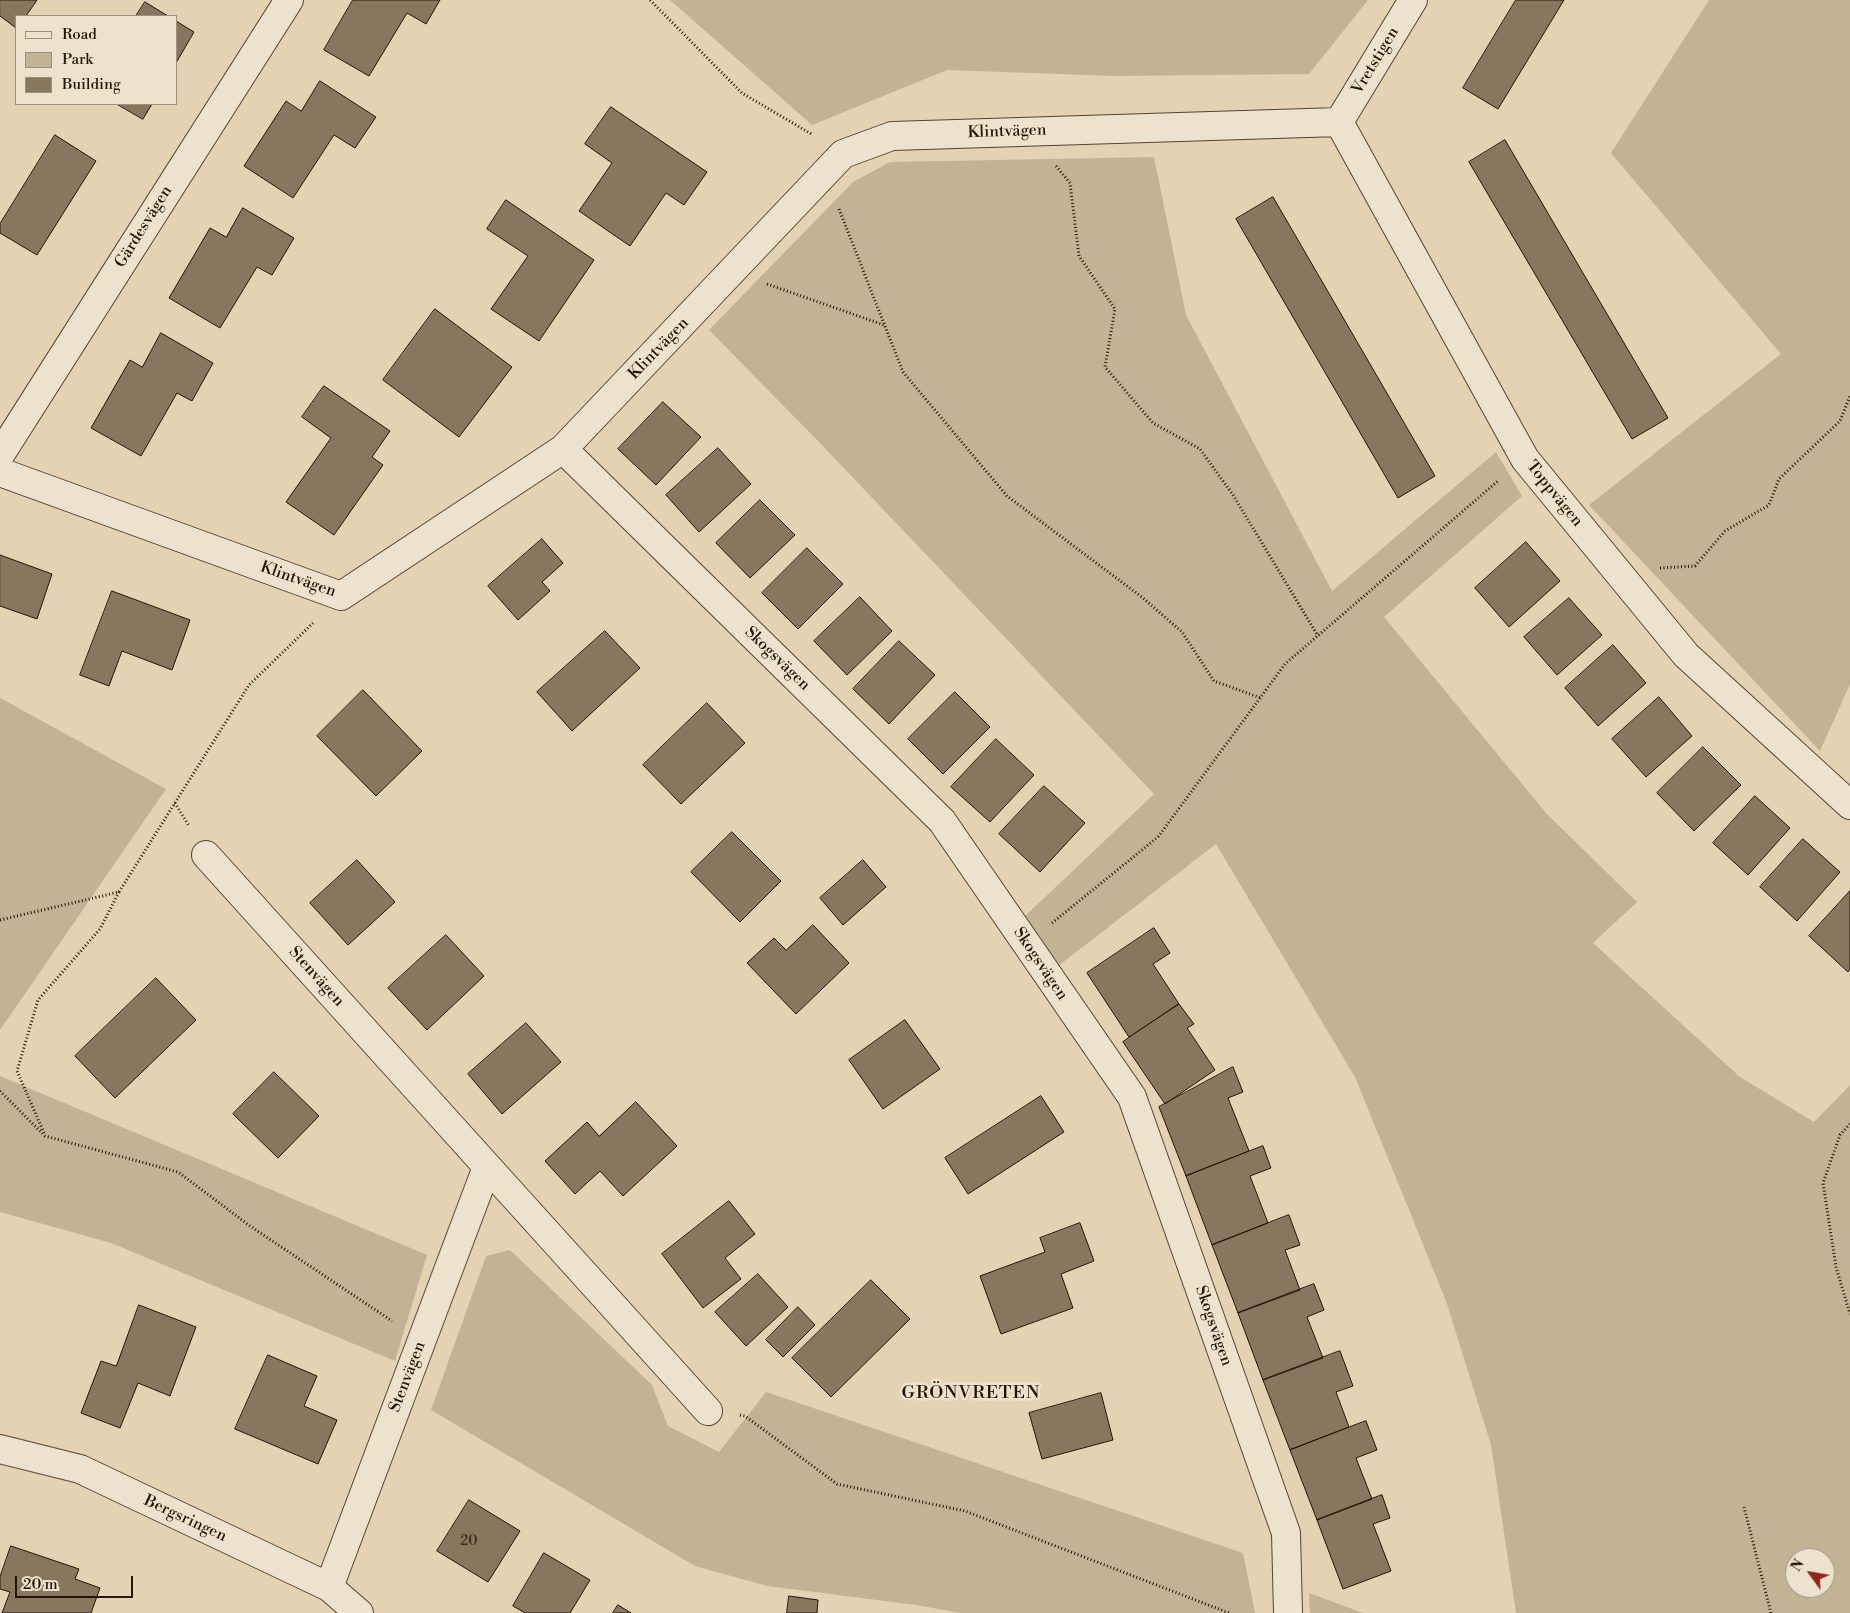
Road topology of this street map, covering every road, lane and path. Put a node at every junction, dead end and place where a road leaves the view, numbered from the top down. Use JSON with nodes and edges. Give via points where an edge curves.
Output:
{"nodes":[{"id":1,"x":289,"y":0,"type":"edge"},
{"id":2,"x":650,"y":0,"type":"edge"},
{"id":3,"x":1413,"y":0,"type":"edge"},
{"id":4,"x":1339,"y":122,"type":"junction"},
{"id":5,"x":1029,"y":132,"type":"junction"},
{"id":6,"x":843,"y":154,"type":"junction"},
{"id":7,"x":825,"y":174,"type":"junction"},
{"id":8,"x":732,"y":272,"type":"junction"},
{"id":9,"x":884,"y":326,"type":"junction"},
{"id":10,"x":1850,"y":396,"type":"edge"},
{"id":11,"x":563,"y":449,"type":"junction"},
{"id":12,"x":0,"y":455,"type":"edge"},
{"id":13,"x":1525,"y":459,"type":"junction"},
{"id":14,"x":0,"y":472,"type":"edge"},
{"id":15,"x":1617,"y":571,"type":"junction"},
{"id":16,"x":340,"y":596,"type":"junction"},
{"id":17,"x":1318,"y":636,"type":"junction"},
{"id":18,"x":1261,"y":698,"type":"junction"},
{"id":19,"x":1850,"y":805,"type":"edge"},
{"id":20,"x":206,"y":855,"type":"dead end"},
{"id":21,"x":119,"y":892,"type":"junction"},
{"id":22,"x":0,"y":920,"type":"edge"},
{"id":23,"x":1026,"y":943,"type":"junction"},
{"id":24,"x":0,"y":1091,"type":"edge"},
{"id":25,"x":1850,"y":1124,"type":"edge"},
{"id":26,"x":45,"y":1136,"type":"junction"},
{"id":27,"x":487,"y":1167,"type":"junction"},
{"id":28,"x":1850,"y":1314,"type":"edge"},
{"id":29,"x":422,"y":1340,"type":"junction"},
{"id":30,"x":708,"y":1410,"type":"joint"},
{"id":31,"x":0,"y":1449,"type":"edge"},
{"id":32,"x":1744,"y":1507,"type":"dead end"},
{"id":33,"x":329,"y":1587,"type":"junction"},
{"id":34,"x":359,"y":1613,"type":"edge"},
{"id":35,"x":1229,"y":1613,"type":"edge"},
{"id":36,"x":1288,"y":1613,"type":"edge"},
{"id":37,"x":1771,"y":1613,"type":"edge"}],
"edges":[{"from":1,"to":12,"type":"street","name":"Gärdesvägen"},
{"from":2,"to":6,"type":"path","via":[[742,94]]},
{"from":3,"to":4,"type":"street","name":"Vretstigen"},
{"from":4,"to":5,"type":"street","name":"Klintvägen"},
{"from":4,"to":13,"type":"street","name":"Toppvägen"},
{"from":5,"to":6,"type":"street","name":"Klintvägen","via":[[892,136]]},
{"from":5,"to":17,"type":"path","via":[[1070,183],[1079,256],[1116,309],[1105,367],[1153,423],[1200,449],[1233,495]]},
{"from":6,"to":7,"type":"street","name":"Klintvägen"},
{"from":7,"to":8,"type":"street","name":"Klintvägen"},
{"from":7,"to":9,"type":"path"},
{"from":8,"to":9,"type":"path"},
{"from":8,"to":11,"type":"street","name":"Klintvägen"},
{"from":9,"to":18,"type":"path","via":[[903,372],[1007,496],[1176,626],[1214,681]]},
{"from":10,"to":15,"type":"path","via":[[1840,421],[1779,479],[1769,505],[1725,530],[1695,566]]},
{"from":11,"to":16,"type":"street","name":"Klintvägen"},
{"from":11,"to":23,"type":"street","name":"Skogsvägen","via":[[942,821]]},
{"from":13,"to":15,"type":"street","name":"Toppvägen"},
{"from":13,"to":17,"type":"path"},
{"from":14,"to":16,"type":"street","name":"Klintvägen"},
{"from":15,"to":19,"type":"street","name":"Toppvägen","via":[[1686,655]]},
{"from":16,"to":21,"type":"path","via":[[249,685]]},
{"from":17,"to":18,"type":"path","via":[[1285,664]]},
{"from":18,"to":23,"type":"path","via":[[1158,837]]},
{"from":20,"to":27,"type":"street","name":"Stenvägen"},
{"from":21,"to":22,"type":"path"},
{"from":21,"to":26,"type":"path","via":[[100,929],[38,1000],[17,1071]]},
{"from":23,"to":36,"type":"street","name":"Skogsvägen","via":[[1132,1097],[1286,1533]]},
{"from":24,"to":26,"type":"path"},
{"from":25,"to":28,"type":"path","via":[[1840,1135],[1823,1183],[1836,1267]]},
{"from":26,"to":29,"type":"path","via":[[178,1172],[265,1237]]},
{"from":27,"to":29,"type":"street","name":"Stenvägen"},
{"from":27,"to":30,"type":"street","name":"Stenvägen"},
{"from":29,"to":33,"type":"street","name":"Stenvägen"},
{"from":30,"to":35,"type":"path","via":[[745,1416],[837,1484],[965,1511]]},
{"from":31,"to":33,"type":"street","name":"Bergsringen","via":[[80,1469]]},
{"from":32,"to":37,"type":"path"},
{"from":33,"to":34,"type":"street","name":"Bergsringen"}]}
